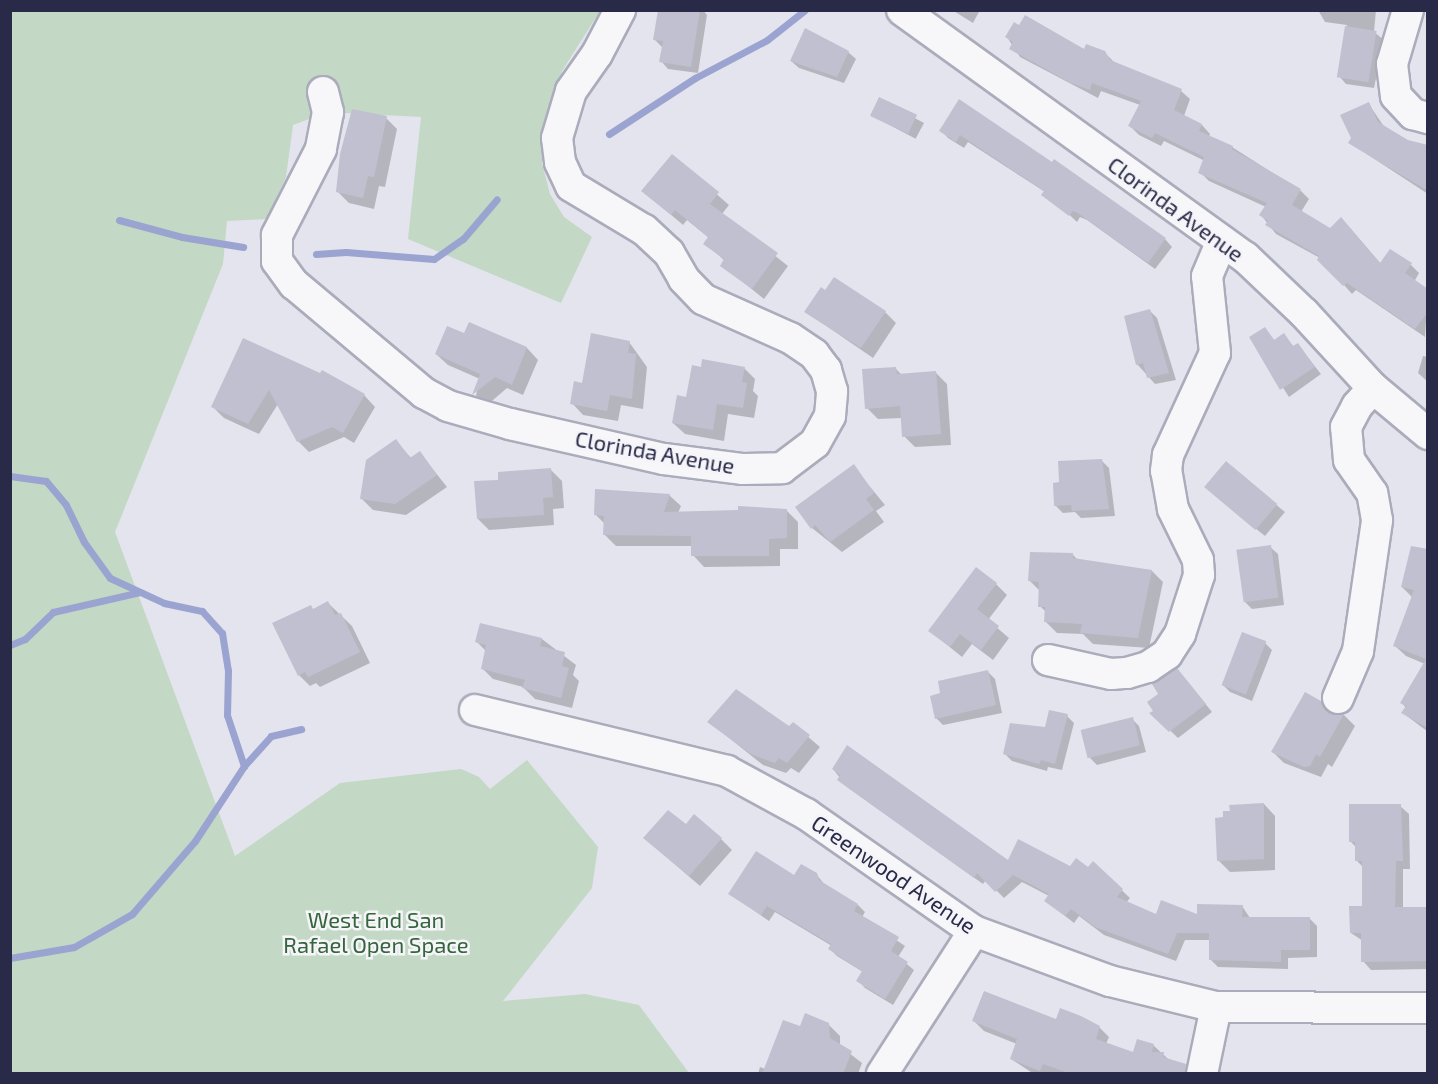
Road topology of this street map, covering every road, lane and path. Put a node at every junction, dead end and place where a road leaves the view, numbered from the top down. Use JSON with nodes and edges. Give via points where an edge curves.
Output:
{"nodes":[{"id":1,"x":620,"y":10,"type":"edge"},
{"id":2,"x":902,"y":10,"type":"edge"},
{"id":3,"x":1407,"y":10,"type":"edge"},
{"id":4,"x":323,"y":92,"type":"dead end"},
{"id":5,"x":1428,"y":118,"type":"edge"},
{"id":6,"x":1222,"y":241,"type":"junction"},
{"id":7,"x":1373,"y":388,"type":"junction"},
{"id":8,"x":1428,"y":434,"type":"edge"},
{"id":9,"x":1048,"y":660,"type":"dead end"},
{"id":10,"x":1338,"y":698,"type":"dead end"},
{"id":11,"x":474,"y":710,"type":"dead end"},
{"id":12,"x":974,"y":931,"type":"junction"},
{"id":13,"x":1216,"y":1007,"type":"junction"},
{"id":14,"x":1428,"y":1008,"type":"edge"},
{"id":15,"x":882,"y":1074,"type":"edge"},
{"id":16,"x":1202,"y":1074,"type":"edge"}],
"edges":[{"from":1,"to":4,"type":"street","name":"Clorinda Avenue","via":[[597,54],[571,91],[557,138],[560,162],[571,186],[644,230],[669,253],[684,279],[703,299],[790,338],[820,362],[832,391],[830,416],[815,443],[782,468],[742,468],[664,459],[510,424],[448,406],[424,393],[294,284],[277,261],[277,235],[321,149],[328,112]]},
{"from":2,"to":6,"type":"street","name":"Clorinda Avenue"},
{"from":3,"to":5,"type":"street","via":[[1392,64],[1396,96],[1413,114]]},
{"from":6,"to":7,"type":"street","name":"Clorinda Avenue","via":[[1304,313]]},
{"from":6,"to":9,"type":"street","via":[[1207,276],[1215,353],[1168,455],[1166,471],[1173,509],[1195,548],[1199,567],[1180,634],[1167,654],[1148,667],[1128,673],[1111,674]]},
{"from":7,"to":8,"type":"street","name":"Clorinda Avenue"},
{"from":7,"to":10,"type":"street","via":[[1346,427],[1349,460],[1372,493],[1377,520],[1358,651]]},
{"from":11,"to":12,"type":"street","name":"Greenwood Avenue","via":[[727,771],[806,814]]},
{"from":12,"to":13,"type":"street","name":"Greenwood Avenue","via":[[1110,981]]},
{"from":12,"to":15,"type":"street"},
{"from":13,"to":14,"type":"street","name":"Greenwood Avenue"},
{"from":13,"to":16,"type":"street"}]}
